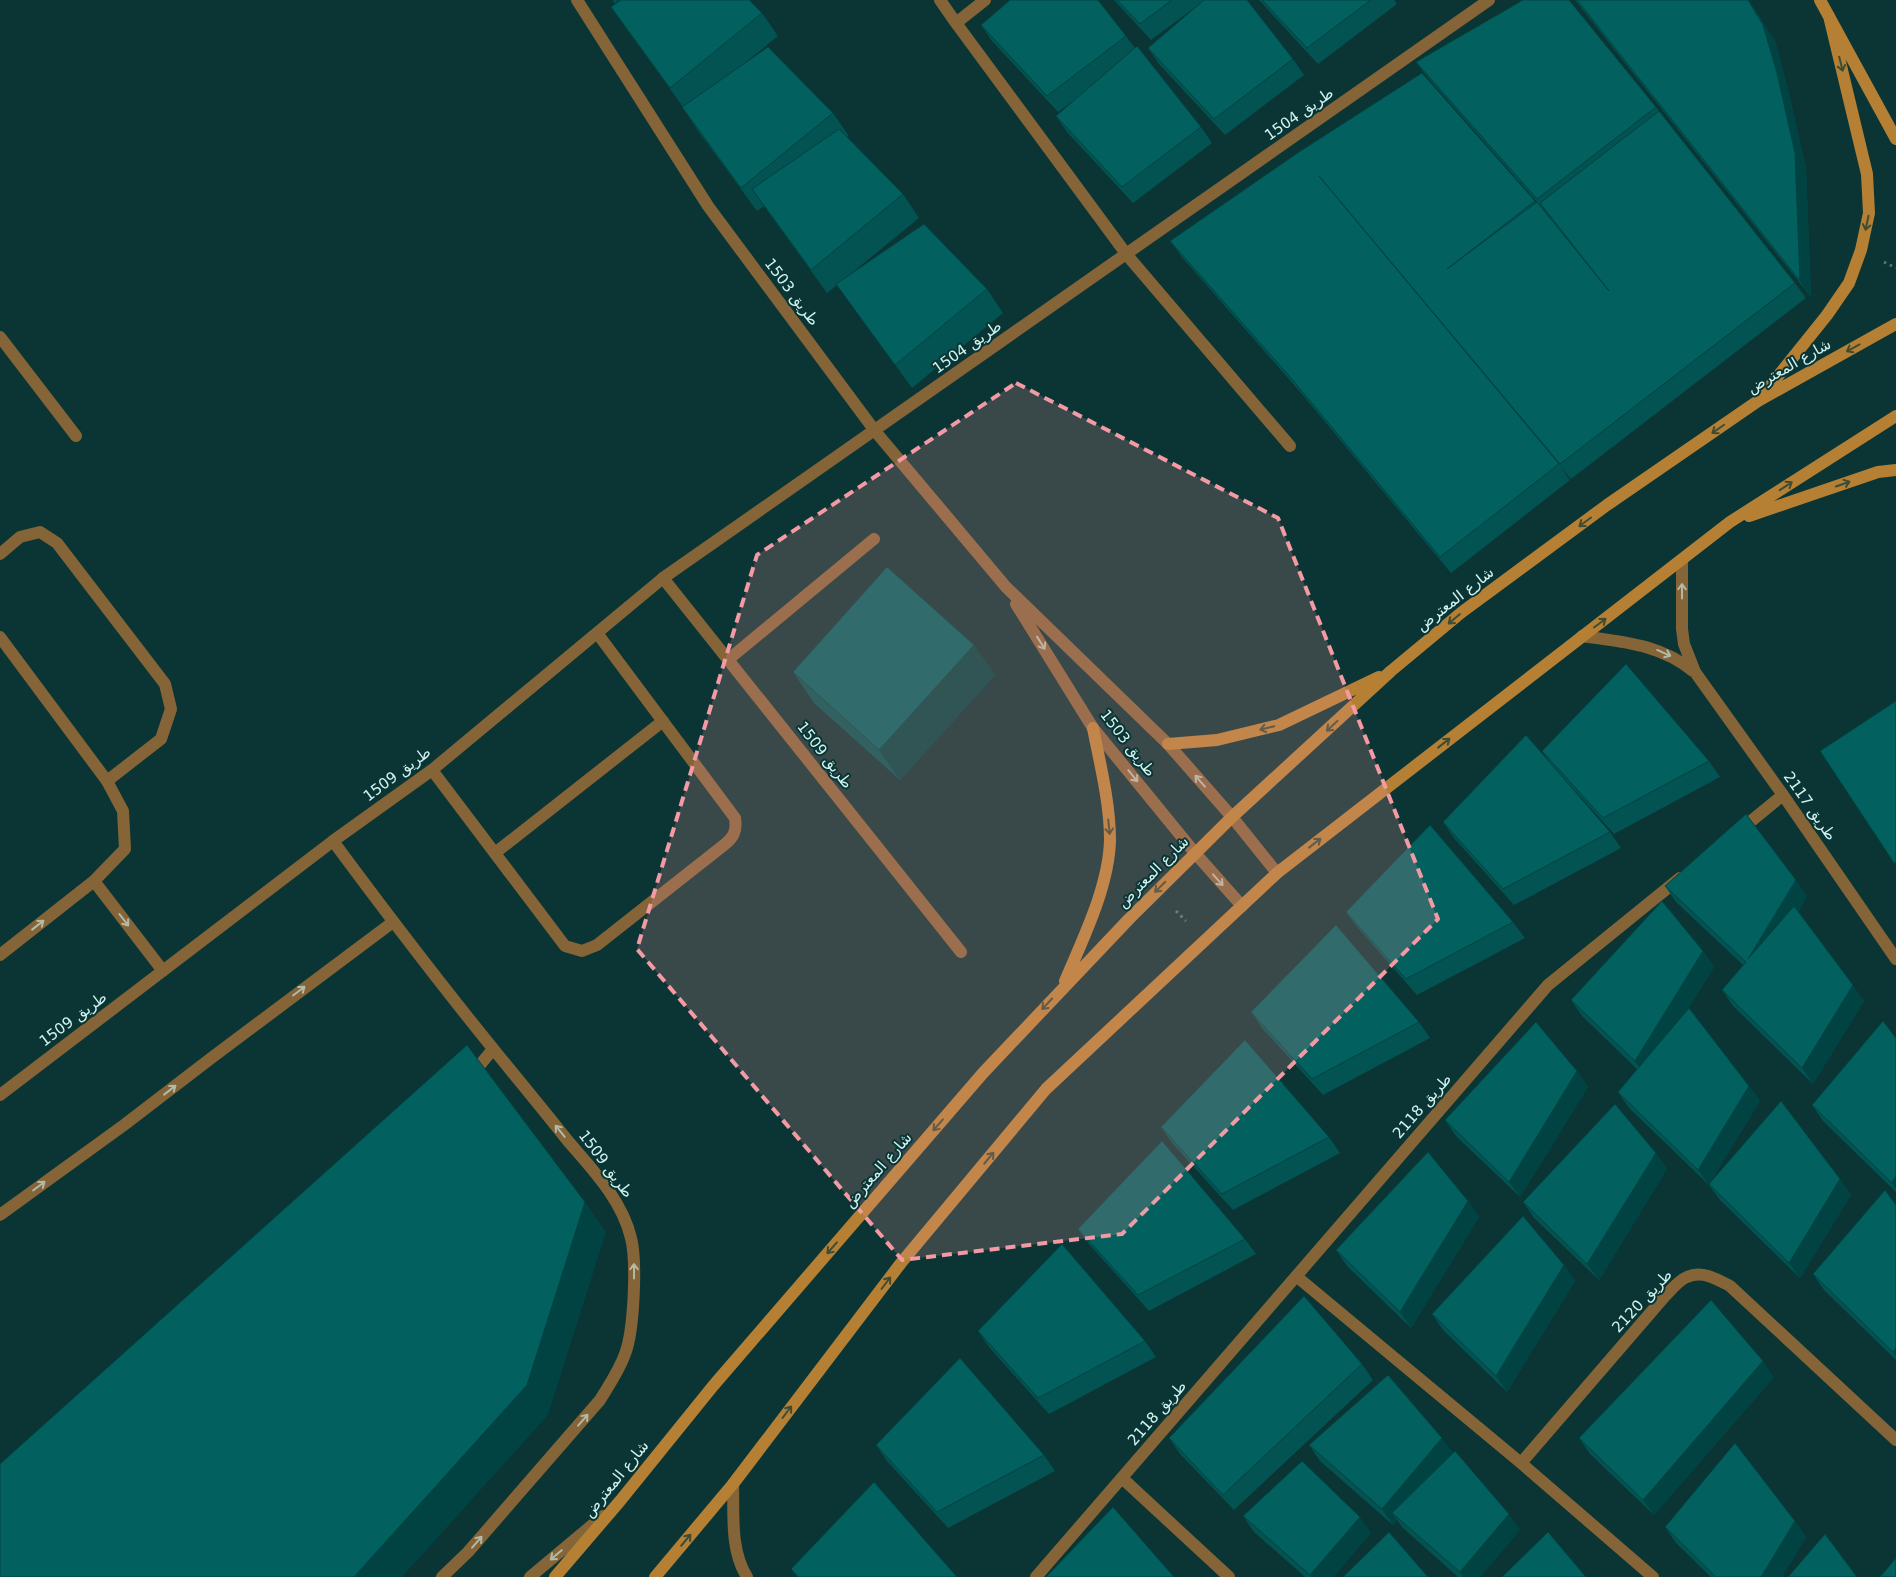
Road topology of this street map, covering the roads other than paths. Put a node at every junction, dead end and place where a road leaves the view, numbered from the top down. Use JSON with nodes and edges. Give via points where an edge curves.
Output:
{"nodes":[{"id":1,"x":577,"y":0,"type":"edge"},
{"id":2,"x":940,"y":0,"type":"edge"},
{"id":3,"x":985,"y":0,"type":"edge"},
{"id":4,"x":1489,"y":0,"type":"edge"},
{"id":5,"x":1820,"y":0,"type":"edge"},
{"id":6,"x":1829,"y":16,"type":"junction"},
{"id":7,"x":956,"y":23,"type":"junction"},
{"id":8,"x":1896,"y":139,"type":"edge"},
{"id":9,"x":1127,"y":255,"type":"junction"},
{"id":10,"x":1896,"y":324,"type":"edge"},
{"id":11,"x":0,"y":337,"type":"edge"},
{"id":12,"x":1758,"y":401,"type":"junction"},
{"id":13,"x":1896,"y":416,"type":"edge"},
{"id":14,"x":875,"y":431,"type":"junction"},
{"id":15,"x":76,"y":436,"type":"dead end"},
{"id":16,"x":1290,"y":446,"type":"dead end"},
{"id":17,"x":1896,"y":470,"type":"edge"},
{"id":18,"x":1730,"y":522,"type":"junction"},
{"id":19,"x":874,"y":539,"type":"dead end"},
{"id":20,"x":0,"y":554,"type":"edge"},
{"id":21,"x":1682,"y":561,"type":"junction"},
{"id":22,"x":663,"y":578,"type":"junction"},
{"id":23,"x":1006,"y":587,"type":"junction"},
{"id":24,"x":597,"y":633,"type":"junction"},
{"id":25,"x":1582,"y":636,"type":"junction"},
{"id":26,"x":0,"y":637,"type":"edge"},
{"id":27,"x":729,"y":659,"type":"junction"},
{"id":28,"x":1391,"y":672,"type":"junction"},
{"id":29,"x":1694,"y":672,"type":"junction"},
{"id":30,"x":663,"y":721,"type":"junction"},
{"id":31,"x":1093,"y":728,"type":"junction"},
{"id":32,"x":1168,"y":744,"type":"junction"},
{"id":33,"x":432,"y":770,"type":"junction"},
{"id":34,"x":107,"y":781,"type":"junction"},
{"id":35,"x":1783,"y":795,"type":"junction"},
{"id":36,"x":1232,"y":817,"type":"junction"},
{"id":37,"x":1730,"y":838,"type":"edge"},
{"id":38,"x":333,"y":842,"type":"junction"},
{"id":39,"x":495,"y":853,"type":"junction"},
{"id":40,"x":1195,"y":853,"type":"junction"},
{"id":41,"x":1692,"y":869,"type":"edge"},
{"id":42,"x":1277,"y":873,"type":"junction"},
{"id":43,"x":94,"y":881,"type":"junction"},
{"id":44,"x":1242,"y":906,"type":"junction"},
{"id":45,"x":393,"y":922,"type":"junction"},
{"id":46,"x":961,"y":952,"type":"dead end"},
{"id":47,"x":0,"y":955,"type":"edge"},
{"id":48,"x":1896,"y":959,"type":"edge"},
{"id":49,"x":163,"y":971,"type":"junction"},
{"id":50,"x":1063,"y":988,"type":"junction"},
{"id":51,"x":494,"y":1049,"type":"junction"},
{"id":52,"x":463,"y":1085,"type":"edge"},
{"id":53,"x":0,"y":1095,"type":"edge"},
{"id":54,"x":0,"y":1215,"type":"edge"},
{"id":55,"x":1296,"y":1276,"type":"junction"},
{"id":56,"x":1896,"y":1440,"type":"edge"},
{"id":57,"x":1521,"y":1463,"type":"junction"},
{"id":58,"x":1122,"y":1478,"type":"junction"},
{"id":59,"x":733,"y":1484,"type":"junction"},
{"id":60,"x":620,"y":1501,"type":"junction"},
{"id":61,"x":442,"y":1577,"type":"edge"},
{"id":62,"x":530,"y":1577,"type":"edge"},
{"id":63,"x":555,"y":1577,"type":"edge"},
{"id":64,"x":655,"y":1577,"type":"edge"},
{"id":65,"x":747,"y":1577,"type":"edge"},
{"id":66,"x":1036,"y":1577,"type":"edge"},
{"id":67,"x":1229,"y":1577,"type":"edge"},
{"id":68,"x":1652,"y":1577,"type":"edge"}],
"edges":[{"from":1,"to":14,"type":"street","name":"طريق 1503","via":[[708,206]]},
{"from":2,"to":7,"type":"street"},
{"from":3,"to":7,"type":"street"},
{"from":4,"to":9,"type":"street","name":"طريق 1504"},
{"from":5,"to":6,"type":"street"},
{"from":6,"to":8,"type":"street"},
{"from":6,"to":12,"type":"street","one_way":true,"via":[[1868,174],[1869,213],[1849,283]]},
{"from":7,"to":9,"type":"street"},
{"from":9,"to":14,"type":"street","name":"طريق 1504"},
{"from":9,"to":16,"type":"street"},
{"from":10,"to":12,"type":"street","name":"شارع المعترض","one_way":true},
{"from":11,"to":15,"type":"street"},
{"from":12,"to":28,"type":"street","name":"شارع المعترض","one_way":true,"via":[[1607,505],[1462,612]]},
{"from":18,"to":13,"type":"street","one_way":true},
{"from":14,"to":22,"type":"street","name":"طريق 1509"},
{"from":14,"to":23,"type":"street","name":"طريق 1503"},
{"from":18,"to":17,"type":"street","one_way":true,"via":[[1878,472]]},
{"from":18,"to":21,"type":"street"},
{"from":19,"to":27,"type":"street"},
{"from":20,"to":34,"type":"street","via":[[20,537],[40,532],[57,543],[165,684],[171,709],[161,739]]},
{"from":25,"to":21,"type":"street","one_way":true},
{"from":29,"to":21,"type":"street","name":"طريق 2117","one_way":true,"via":[[1682,630]]},
{"from":22,"to":24,"type":"street","name":"طريق 1509"},
{"from":22,"to":27,"type":"street","name":"طريق 1509"},
{"from":23,"to":31,"type":"street","name":"طريق 1503","one_way":true},
{"from":23,"to":32,"type":"street","name":"طريق 1503"},
{"from":24,"to":30,"type":"street"},
{"from":24,"to":33,"type":"street","name":"طريق 1509"},
{"from":25,"to":29,"type":"street","name":"طريق 2117","one_way":true,"via":[[1652,648],[1682,662]]},
{"from":42,"to":25,"type":"street","one_way":true},
{"from":26,"to":34,"type":"street"},
{"from":27,"to":46,"type":"street","name":"طريق 1509"},
{"from":28,"to":32,"type":"street","one_way":true,"via":[[1279,725],[1217,740]]},
{"from":28,"to":36,"type":"street","name":"شارع المعترض","one_way":true},
{"from":29,"to":35,"type":"street","name":"طريق 2117"},
{"from":30,"to":39,"type":"street"},
{"from":30,"to":39,"type":"street","via":[[736,818],[737,829],[732,838],[597,945],[582,951],[565,946]]},
{"from":31,"to":40,"type":"street","name":"طريق 1503","one_way":true},
{"from":31,"to":50,"type":"street","one_way":true,"via":[[1106,792],[1109,854],[1099,894]]},
{"from":36,"to":32,"type":"street","name":"طريق 1503","one_way":true},
{"from":33,"to":38,"type":"street","name":"طريق 1509"},
{"from":33,"to":39,"type":"street"},
{"from":34,"to":43,"type":"street","via":[[123,811],[124,849]]},
{"from":35,"to":37,"type":"street"},
{"from":35,"to":48,"type":"street","name":"طريق 2117"},
{"from":36,"to":40,"type":"street","name":"شارع المعترض"},
{"from":36,"to":42,"type":"street","name":"طريق 1503"},
{"from":38,"to":45,"type":"street","name":"طريق 1509"},
{"from":38,"to":49,"type":"street","name":"طريق 1509"},
{"from":40,"to":44,"type":"street","name":"طريق 1503","one_way":true},
{"from":40,"to":50,"type":"street","name":"شارع المعترض","one_way":true},
{"from":41,"to":55,"type":"street","name":"طريق 2118","via":[[1548,985]]},
{"from":42,"to":44,"type":"street"},
{"from":47,"to":43,"type":"street","one_way":true},
{"from":43,"to":49,"type":"street","one_way":true},
{"from":59,"to":44,"type":"street","one_way":true,"via":[[901,1263],[1046,1089]]},
{"from":45,"to":51,"type":"street","name":"طريق 1509"},
{"from":54,"to":45,"type":"street","one_way":true},
{"from":49,"to":53,"type":"street","name":"طريق 1509"},
{"from":50,"to":60,"type":"street","name":"شارع المعترض","one_way":true,"via":[[976,1080],[713,1386]]},
{"from":51,"to":52,"type":"street"},
{"from":61,"to":51,"type":"street","name":"طريق 1509","one_way":true,"via":[[468,1552],[600,1400],[626,1353],[630,1329],[635,1269],[631,1238],[621,1210]]},
{"from":55,"to":57,"type":"street"},
{"from":55,"to":58,"type":"street","name":"طريق 2118"},
{"from":56,"to":57,"type":"street","name":"طريق 2120","via":[[1730,1286],[1702,1274],[1687,1277],[1665,1296]]},
{"from":57,"to":68,"type":"street"},
{"from":58,"to":66,"type":"street","name":"طريق 2118"},
{"from":58,"to":67,"type":"street"},
{"from":64,"to":59,"type":"street","one_way":true},
{"from":59,"to":65,"type":"street","via":[[736,1551],[740,1567]]},
{"from":60,"to":62,"type":"street","one_way":true},
{"from":60,"to":63,"type":"street","name":"شارع المعترض"}]}
